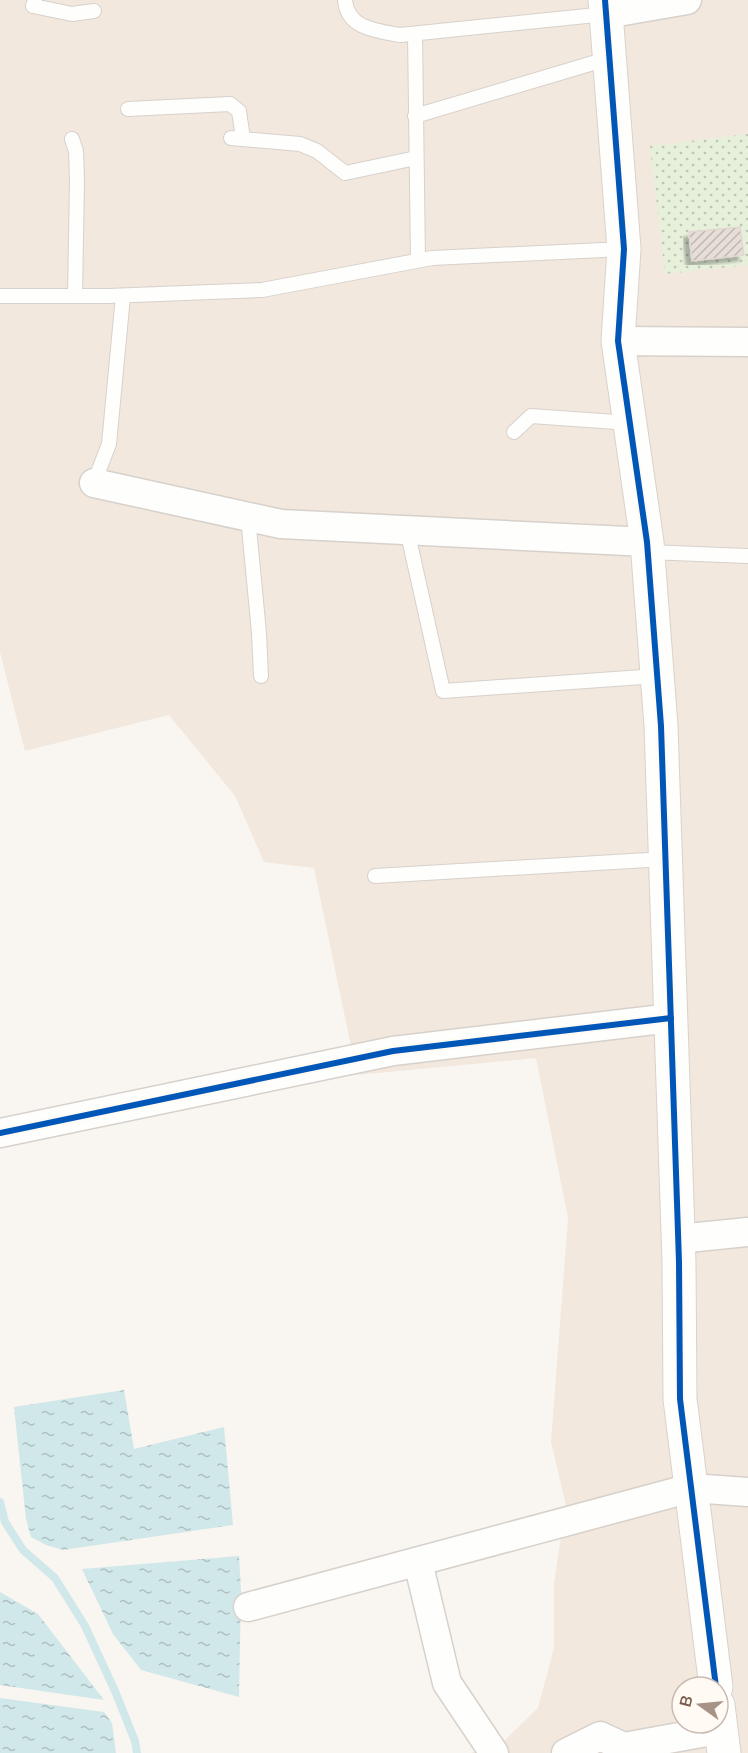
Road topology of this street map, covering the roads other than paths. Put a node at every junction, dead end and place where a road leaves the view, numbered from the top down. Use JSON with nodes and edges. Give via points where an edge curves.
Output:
{"nodes":[{"id":1,"x":35,"y":0,"type":"edge"},
{"id":2,"x":345,"y":0,"type":"edge"},
{"id":3,"x":687,"y":0,"type":"edge"},
{"id":4,"x":606,"y":7,"type":"edge"},
{"id":5,"x":94,"y":11,"type":"dead end"},
{"id":6,"x":415,"y":34,"type":"junction"},
{"id":7,"x":609,"y":58,"type":"junction"},
{"id":8,"x":128,"y":109,"type":"dead end"},
{"id":9,"x":415,"y":116,"type":"junction"},
{"id":10,"x":72,"y":139,"type":"dead end"},
{"id":11,"x":416,"y":158,"type":"junction"},
{"id":12,"x":624,"y":249,"type":"junction"},
{"id":13,"x":418,"y":260,"type":"junction"},
{"id":14,"x":0,"y":296,"type":"edge"},
{"id":15,"x":75,"y":296,"type":"junction"},
{"id":16,"x":123,"y":296,"type":"junction"},
{"id":17,"x":618,"y":341,"type":"junction"},
{"id":18,"x":748,"y":342,"type":"edge"},
{"id":19,"x":630,"y":423,"type":"junction"},
{"id":20,"x":514,"y":432,"type":"dead end"},
{"id":21,"x":94,"y":483,"type":"joint"},
{"id":22,"x":248,"y":516,"type":"junction"},
{"id":23,"x":407,"y":530,"type":"junction"},
{"id":24,"x":647,"y":547,"type":"junction"},
{"id":25,"x":748,"y":556,"type":"edge"},
{"id":26,"x":261,"y":676,"type":"dead end"},
{"id":27,"x":657,"y":676,"type":"junction"},
{"id":28,"x":665,"y":859,"type":"junction"},
{"id":29,"x":375,"y":876,"type":"dead end"},
{"id":30,"x":671,"y":1018,"type":"junction"},
{"id":31,"x":0,"y":1133,"type":"edge"},
{"id":32,"x":748,"y":1232,"type":"edge"},
{"id":33,"x":678,"y":1239,"type":"junction"},
{"id":34,"x":691,"y":1488,"type":"junction"},
{"id":35,"x":748,"y":1492,"type":"edge"},
{"id":36,"x":418,"y":1562,"type":"junction"},
{"id":37,"x":248,"y":1607,"type":"dead end"},
{"id":38,"x":714,"y":1675,"type":"edge"},
{"id":39,"x":690,"y":1735,"type":"edge"},
{"id":40,"x":494,"y":1753,"type":"edge"},
{"id":41,"x":566,"y":1753,"type":"edge"}],
"edges":[{"from":1,"to":5,"type":"lane","via":[[33,6],[72,14]]},
{"from":2,"to":6,"type":"lane","via":[[354,21],[367,29]]},
{"from":3,"to":4,"type":"street"},
{"from":4,"to":6,"type":"lane"},
{"from":4,"to":7,"type":"street"},
{"from":6,"to":9,"type":"lane"},
{"from":7,"to":9,"type":"lane"},
{"from":7,"to":12,"type":"street"},
{"from":8,"to":11,"type":"lane","via":[[230,104],[239,111],[237,138],[300,144],[317,151],[345,173]]},
{"from":9,"to":11,"type":"lane"},
{"from":10,"to":15,"type":"lane","via":[[76,151]]},
{"from":11,"to":13,"type":"lane"},
{"from":12,"to":13,"type":"lane"},
{"from":12,"to":17,"type":"street"},
{"from":13,"to":16,"type":"lane","via":[[262,290]]},
{"from":14,"to":15,"type":"lane"},
{"from":15,"to":16,"type":"lane"},
{"from":16,"to":21,"type":"lane","via":[[109,444]]},
{"from":17,"to":18,"type":"street"},
{"from":17,"to":19,"type":"street"},
{"from":19,"to":20,"type":"lane","via":[[531,416]]},
{"from":19,"to":24,"type":"street"},
{"from":21,"to":22,"type":"street"},
{"from":22,"to":23,"type":"street","via":[[282,524]]},
{"from":22,"to":26,"type":"lane"},
{"from":23,"to":24,"type":"street"},
{"from":23,"to":27,"type":"lane","via":[[443,691]]},
{"from":24,"to":25,"type":"lane"},
{"from":24,"to":27,"type":"street"},
{"from":27,"to":28,"type":"street"},
{"from":28,"to":29,"type":"lane"},
{"from":28,"to":30,"type":"street"},
{"from":30,"to":31,"type":"street","via":[[393,1051]]},
{"from":30,"to":33,"type":"street"},
{"from":32,"to":33,"type":"street"},
{"from":33,"to":34,"type":"street","via":[[680,1399]]},
{"from":34,"to":35,"type":"street"},
{"from":34,"to":36,"type":"street"},
{"from":34,"to":38,"type":"street"},
{"from":36,"to":37,"type":"street"},
{"from":36,"to":40,"type":"street","via":[[447,1683]]},
{"from":39,"to":41,"type":"street","via":[[624,1747],[600,1736]]}]}
